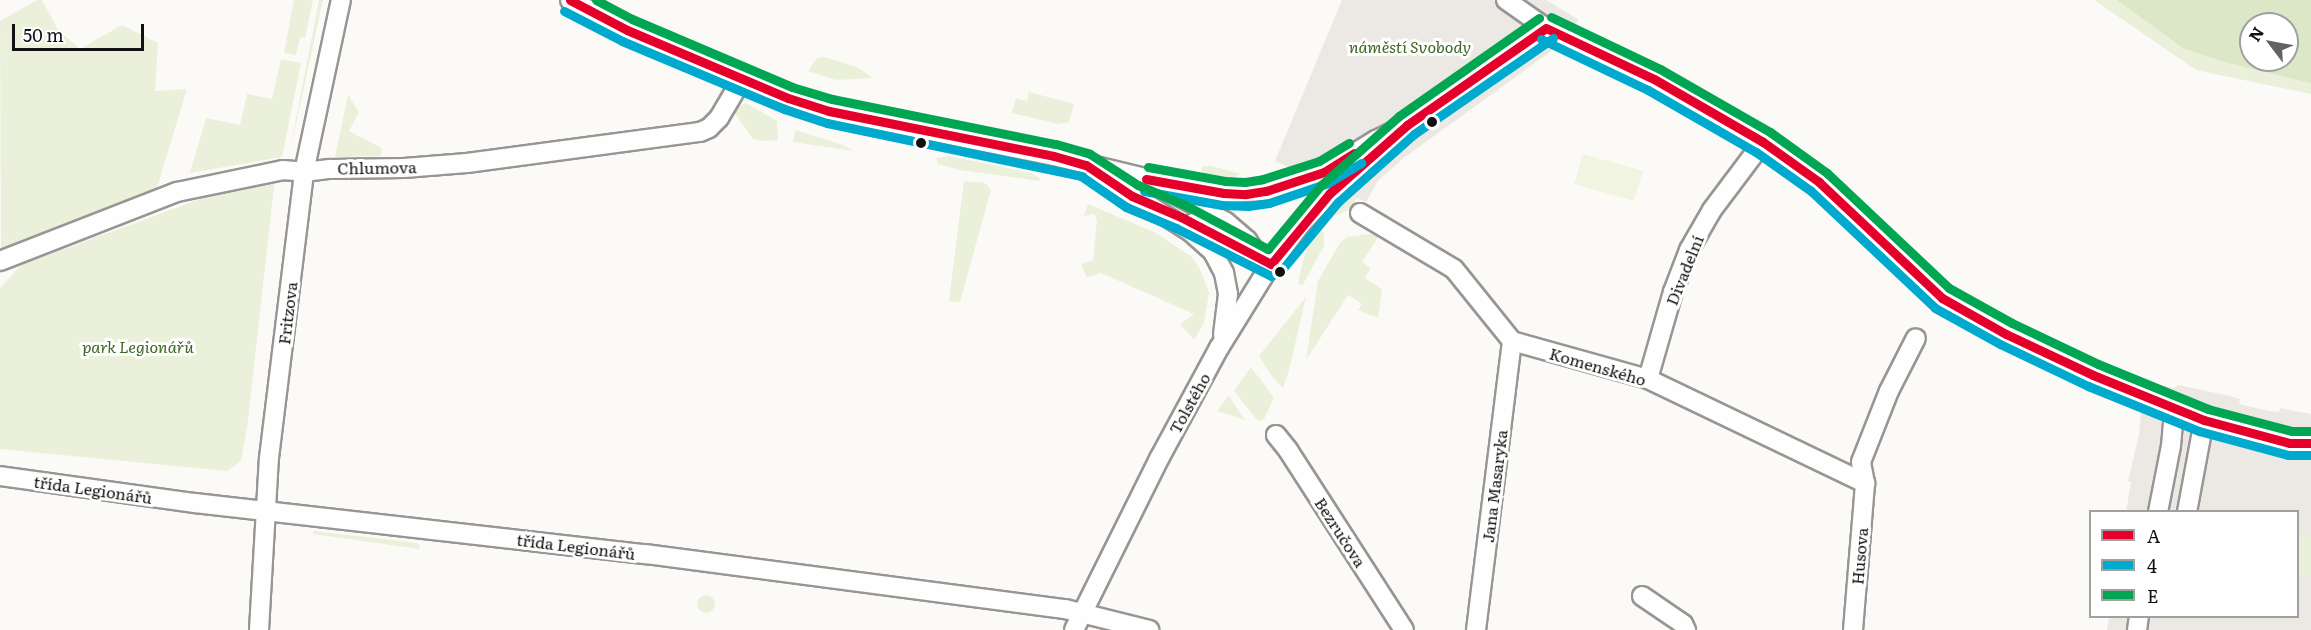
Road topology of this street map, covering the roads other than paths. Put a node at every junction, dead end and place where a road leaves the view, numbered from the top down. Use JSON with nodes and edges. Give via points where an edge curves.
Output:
{"nodes":[{"id":1,"x":341,"y":0,"type":"edge"},
{"id":2,"x":570,"y":0,"type":"edge"},
{"id":3,"x":1506,"y":0,"type":"edge"},
{"id":4,"x":1546,"y":28,"type":"junction"},
{"id":5,"x":742,"y":80,"type":"junction"},
{"id":6,"x":1407,"y":125,"type":"junction"},
{"id":7,"x":1763,"y":142,"type":"junction"},
{"id":8,"x":1086,"y":165,"type":"junction"},
{"id":9,"x":304,"y":172,"type":"junction"},
{"id":10,"x":1149,"y":180,"type":"junction"},
{"id":11,"x":1132,"y":196,"type":"junction"},
{"id":12,"x":1360,"y":213,"type":"dead end"},
{"id":13,"x":1263,"y":259,"type":"junction"},
{"id":14,"x":0,"y":261,"type":"edge"},
{"id":15,"x":1916,"y":338,"type":"dead end"},
{"id":16,"x":1512,"y":341,"type":"junction"},
{"id":17,"x":1219,"y":348,"type":"junction"},
{"id":18,"x":1648,"y":379,"type":"junction"},
{"id":19,"x":2174,"y":409,"type":"junction"},
{"id":20,"x":2204,"y":420,"type":"junction"},
{"id":21,"x":1276,"y":435,"type":"dead end"},
{"id":22,"x":2311,"y":443,"type":"edge"},
{"id":23,"x":0,"y":476,"type":"edge"},
{"id":24,"x":1865,"y":483,"type":"junction"},
{"id":25,"x":264,"y":510,"type":"junction"},
{"id":26,"x":2158,"y":510,"type":"edge"},
{"id":27,"x":2187,"y":510,"type":"edge"},
{"id":28,"x":1642,"y":596,"type":"dead end"},
{"id":29,"x":1078,"y":622,"type":"edge"},
{"id":30,"x":259,"y":630,"type":"edge"},
{"id":31,"x":1149,"y":630,"type":"edge"},
{"id":32,"x":1404,"y":630,"type":"edge"},
{"id":33,"x":1476,"y":630,"type":"edge"},
{"id":34,"x":1686,"y":630,"type":"edge"},
{"id":35,"x":1853,"y":630,"type":"edge"}],
"edges":[{"from":1,"to":9,"type":"street","name":"Fritzova"},
{"from":2,"to":5,"type":"street","via":[[627,30]]},
{"from":3,"to":4,"type":"street"},
{"from":4,"to":6,"type":"street"},
{"from":4,"to":7,"type":"street","via":[[1654,80]]},
{"from":5,"to":8,"type":"street","via":[[829,111]]},
{"from":5,"to":9,"type":"street","name":"Chlumova","via":[[719,118],[700,132],[467,163]]},
{"from":6,"to":10,"type":"street","via":[[1324,172],[1266,191],[1224,193]]},
{"from":6,"to":13,"type":"street","name":"Tolstého"},
{"from":7,"to":18,"type":"street","name":"Divadelní","via":[[1712,210],[1689,250],[1672,292]]},
{"from":7,"to":19,"type":"street","via":[[1819,182],[1942,298],[2006,334]]},
{"from":8,"to":10,"type":"street"},
{"from":8,"to":11,"type":"street"},
{"from":9,"to":14,"type":"street","name":"Chlumova","via":[[283,170],[177,192]]},
{"from":9,"to":25,"type":"street","name":"Fritzova"},
{"from":10,"to":13,"type":"street","via":[[1226,222]]},
{"from":11,"to":13,"type":"street"},
{"from":11,"to":17,"type":"street","via":[[1191,232],[1218,260],[1228,294]]},
{"from":12,"to":16,"type":"street","via":[[1454,269]]},
{"from":13,"to":17,"type":"street","name":"Tolstého"},
{"from":15,"to":24,"type":"street","name":"Husova","via":[[1864,450],[1861,462]]},
{"from":16,"to":18,"type":"street","name":"Komenského"},
{"from":16,"to":33,"type":"street","name":"Jana Masaryka"},
{"from":17,"to":29,"type":"street","name":"Tolstého"},
{"from":18,"to":24,"type":"street","name":"Komenského"},
{"from":19,"to":20,"type":"street"},
{"from":19,"to":26,"type":"street"},
{"from":20,"to":22,"type":"street","via":[[2290,442]]},
{"from":20,"to":27,"type":"street"},
{"from":21,"to":32,"type":"street","name":"Bezručova"},
{"from":23,"to":25,"type":"street","name":"třída Legionářů"},
{"from":24,"to":35,"type":"street","name":"Husova"},
{"from":25,"to":29,"type":"street","name":"třída Legionářů","via":[[1065,609]]},
{"from":25,"to":30,"type":"street","name":"Fritzova"},
{"from":28,"to":34,"type":"street"},
{"from":29,"to":31,"type":"street","name":"třída Legionářů"}]}
